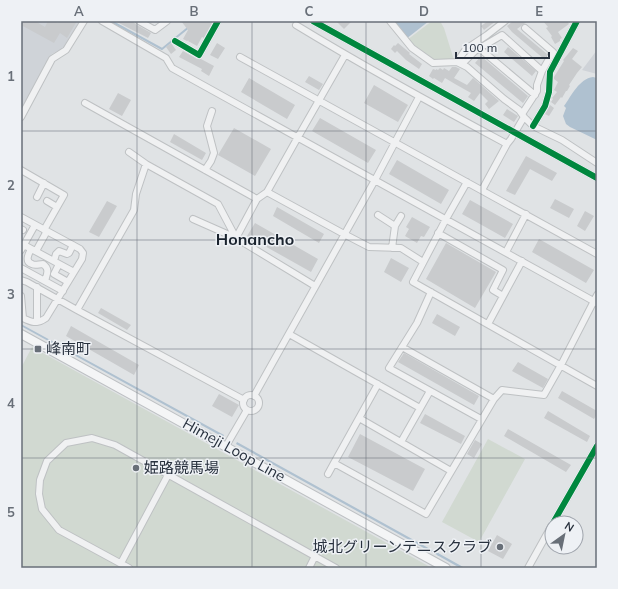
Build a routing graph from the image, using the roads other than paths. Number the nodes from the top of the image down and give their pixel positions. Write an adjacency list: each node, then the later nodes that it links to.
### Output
1 (84, 21): 26 (street)
2 (102, 21): 29 (street)
3 (139, 21): 4 (street)
4 (167, 21)
5 (218, 21): 13 (street)
6 (313, 21): 28 (street)
7 (390, 21): 18 (street)
8 (505, 21): 18 (street)
9 (577, 21): 27 (street)
10 (296, 25): 16 (street)
11 (525, 28): 19 (street)
12 (175, 41): 13 (street)
13 (182, 45): 15 (street)
14 (479, 48): 18 (street); 19 (street); 20 (street)
15 (179, 51)
16 (345, 55): 21 (street); 22 (street)
17 (240, 56): 22 (street)
18 (460, 63): 25 (street)
19 (542, 71): 20 (street)
20 (535, 94): 25 (street)
21 (420, 97): 30 (street); 31 (street)
22 (319, 100): 29 (street); 30 (street)
23 (85, 103): 35 (street)
24 (212, 111): 35 (street)
25 (523, 116): 27 (street); 28 (street)
26 (21, 117)
27 (533, 126): 34 (street)
28 (515, 133): 31 (street); 37 (street)
29 (298, 137): 38 (street); 42 (street)
30 (395, 142): 38 (street); 39 (street)
31 (507, 144): 41 (street)
32 (129, 152): 33 (street)
33 (146, 164): 58 (street); 81 (street)
34 (597, 164)
35 (205, 170): 44 (street)
36 (22, 173): 40 (street)
37 (597, 178)
38 (375, 180): 51 (street); 57 (street)
39 (467, 182): 41 (street); 51 (street)
40 (44, 184): 43 (street); 46 (street)
41 (482, 190): 47 (street)
42 (267, 192): 44 (street); 57 (street)
43 (37, 197)
44 (257, 199): 58 (street)
45 (47, 201): 46 (street)
46 (57, 207): 55 (street)
47 (526, 214): 63 (street); 64 (street)
48 (378, 215): 54 (street)
49 (401, 216): 54 (street)
50 (193, 219): 58 (street)
51 (446, 219): 56 (street); 63 (street)
52 (22, 220): 53 (street)
53 (35, 225): 55 (street); 59 (street)
54 (395, 226): 61 (street)
55 (45, 230): 60 (street); 62 (street)
56 (438, 233): 67 (street); 78 (street)
57 (344, 234): 61 (street); 73 (street)
58 (236, 238): 73 (street)
59 (23, 244): 62 (street)
60 (73, 245): 66 (street); 69 (street)
61 (392, 248): 67 (street)
62 (34, 250): 66 (street); 71 (street)
63 (506, 252): 65 (street)
64 (597, 253)
65 (522, 261): 78 (street); 79 (street)
66 (56, 262): 69 (street); 72 (street)
67 (424, 262): 76 (street)
68 (21, 268): 71 (street)
69 (74, 272): 72 (street)
70 (21, 280): 74 (street)
71 (45, 281): 75 (street)
72 (68, 282): 75 (street)
73 (316, 286): 86 (street)
74 (36, 287): 80 (street); 83 (street)
75 (63, 291): 80 (street)
76 (431, 292): 84 (street); 87 (street)
77 (21, 296): 82 (street)
78 (503, 296): 84 (street)
79 (596, 299): 88 (street)
80 (58, 300): 81 (street); 83 (street)
81 (77, 310): 94 (street)
82 (22, 317): 83 (street)
83 (37, 322)
84 (488, 324): 88 (street)
85 (21, 334): 100 (main road, Himeji Loop Line)
86 (289, 334): 89 (street); 92 (street)
87 (402, 347): 91 (street); 93 (street)
88 (561, 365): 90 (street); 93 (street)
89 (378, 384): 95 (street); 97 (street)
90 (597, 386)
91 (430, 391): 95 (street); 98 (street)
92 (254, 396): 94 (street); 96 (street)
93 (494, 399): 98 (street)
94 (244, 400): 96 (street)
95 (420, 408): 99 (street)
96 (247, 410): 100 (street)
97 (359, 418): 99 (street); 102 (street)
98 (481, 419): 103 (street)
99 (400, 442): 103 (street)
100 (226, 446): 113 (main road, Himeji Loop Line)
101 (597, 446): 106 (street)
102 (334, 463): 103 (street); 104 (street)
103 (451, 471)
104 (328, 474)
105 (168, 475): 108 (street); 109 (street); 109 (street)
106 (558, 515)
107 (544, 540): 114 (street)
108 (315, 556): 111 (street); 112 (street)
109 (121, 563): 110 (street)
110 (129, 568)
111 (309, 568)
112 (336, 568)
113 (446, 568)
114 (528, 568)

